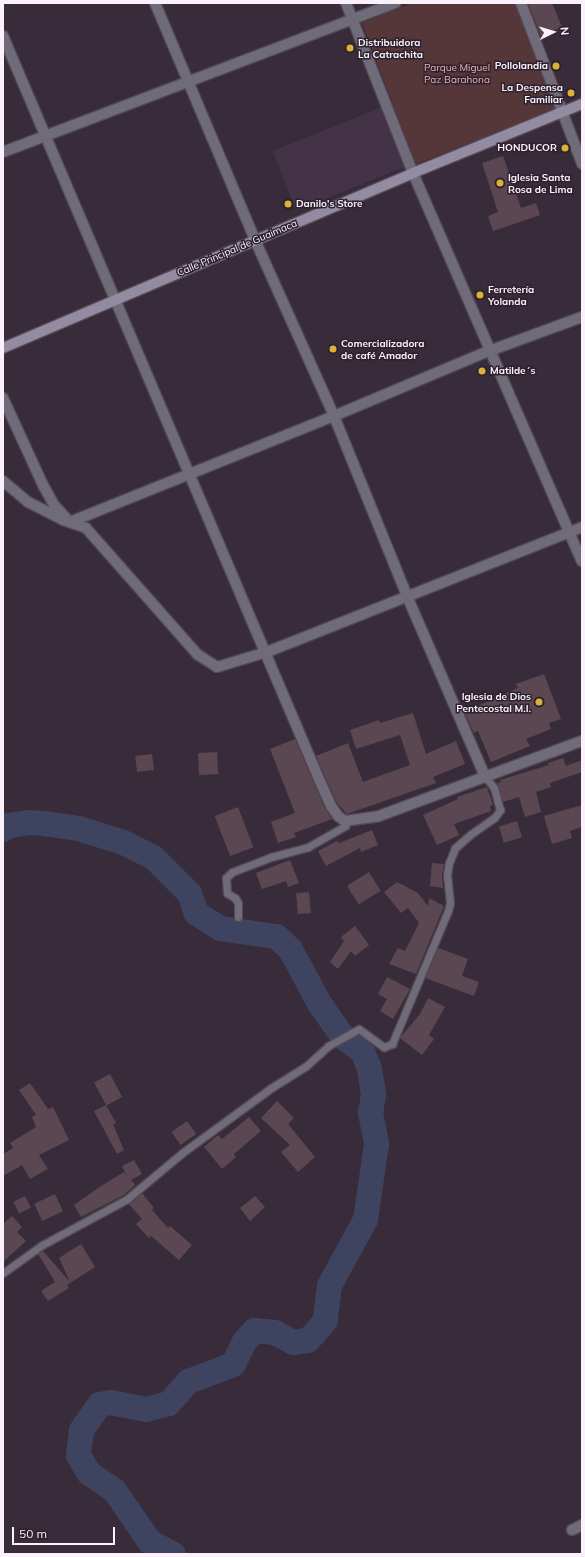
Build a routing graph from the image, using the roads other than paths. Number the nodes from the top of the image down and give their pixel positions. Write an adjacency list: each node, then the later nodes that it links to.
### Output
1 (156, 3): 7 (street)
2 (346, 3): 5 (street)
3 (396, 3): 5 (street)
4 (521, 3): 9 (street)
5 (353, 20): 7 (street); 13 (street)
6 (3, 36): 10 (street)
7 (189, 82): 10 (street); 14 (street)
8 (582, 104): 9 (main road, Calle Principal de Guaimaca)
9 (562, 112): 12 (street); 13 (main road, Calle Principal de Guaimaca)
10 (46, 136): 11 (street); 15 (street)
11 (3, 152)
12 (582, 164)
13 (413, 173): 14 (main road, Calle Principal de Guaimaca); 18 (street)
14 (255, 240): 15 (main road, Calle Principal de Guaimaca); 20 (street)
15 (116, 300): 17 (main road, Calle Principal de Guaimaca); 21 (street)
16 (582, 317): 18 (street)
17 (3, 348)
18 (489, 351): 20 (street); 25 (street)
19 (3, 398): 23 (street)
20 (334, 416): 21 (street); 27 (street)
21 (190, 474): 23 (street); 28 (street)
22 (3, 481): 23 (street)
23 (70, 522): 28 (street)
24 (582, 527): 25 (street)
25 (569, 532): 26 (street); 27 (street)
26 (582, 561)
27 (407, 596): 28 (street); 30 (street)
28 (266, 652): 31 (street)
29 (582, 741): 30 (street)
30 (485, 776): 31 (street); 33 (lane)
31 (345, 821): 32 (lane)
32 (238, 917)
33 (3, 1273)
34 (582, 1525): 35 (street)
35 (572, 1530)

